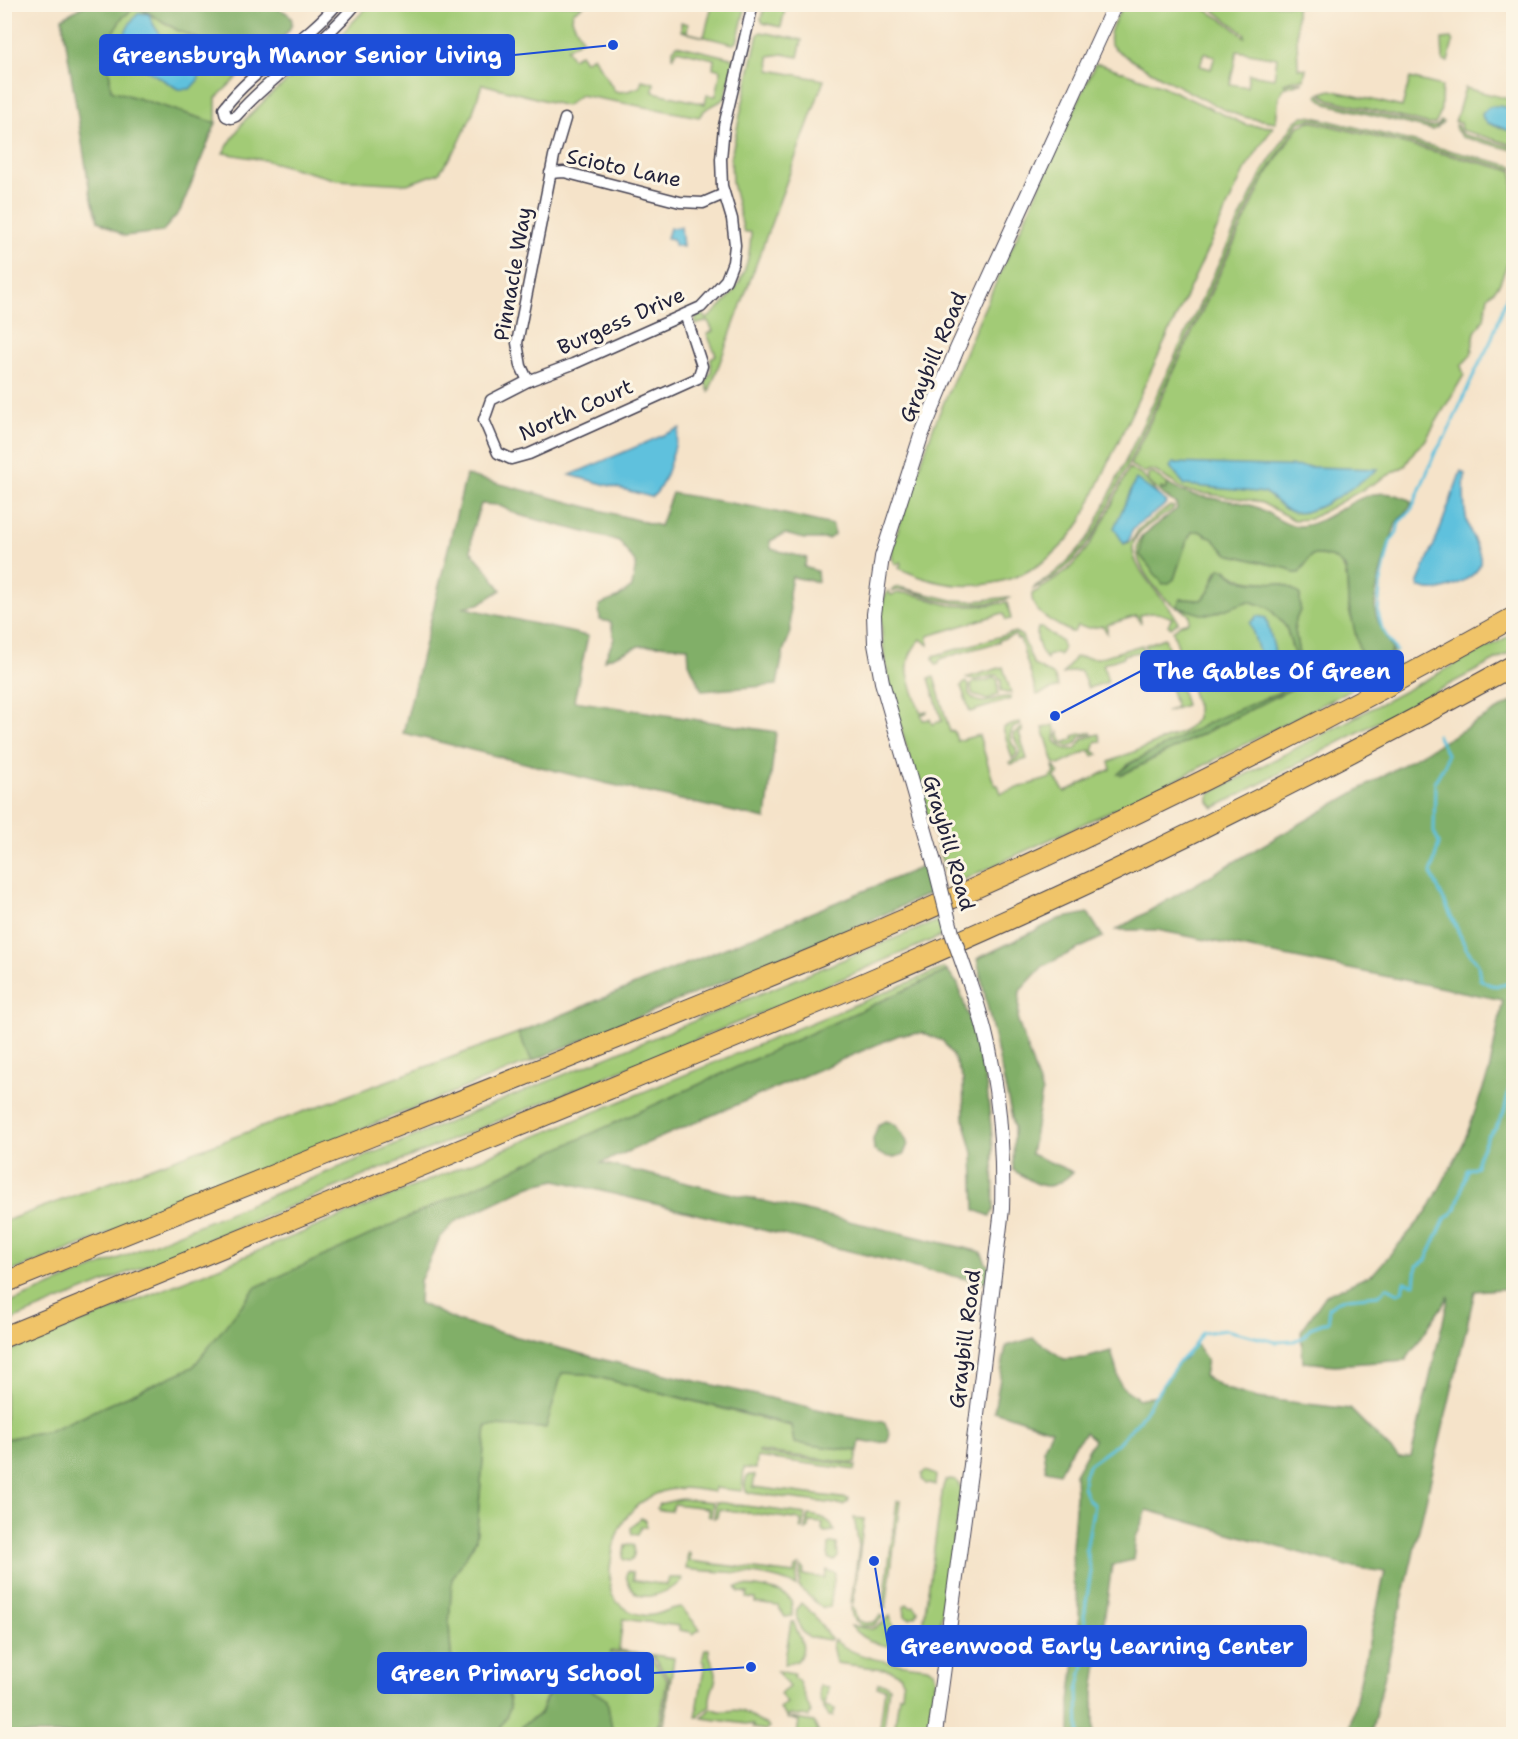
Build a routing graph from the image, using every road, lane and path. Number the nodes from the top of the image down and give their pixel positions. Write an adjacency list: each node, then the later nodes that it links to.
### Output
1 (338, 4): 2 (street)
2 (356, 4)
3 (753, 4): 7 (street, Burgess Drive)
4 (1115, 4): 14 (street, Graybill Road, bridge)
5 (565, 119): 6 (street, Pinnacle Way)
6 (550, 173): 7 (street, Scioto Lane); 9 (street, Pinnacle Way)
7 (724, 194): 8 (street, Burgess Drive)
8 (685, 314): 9 (street, Burgess Drive); 9 (street, North Court)
9 (528, 381)
10 (1514, 617): 12 (highway)
11 (1514, 665): 13 (highway)
12 (4, 1283)
13 (4, 1337)
14 (935, 1734)

